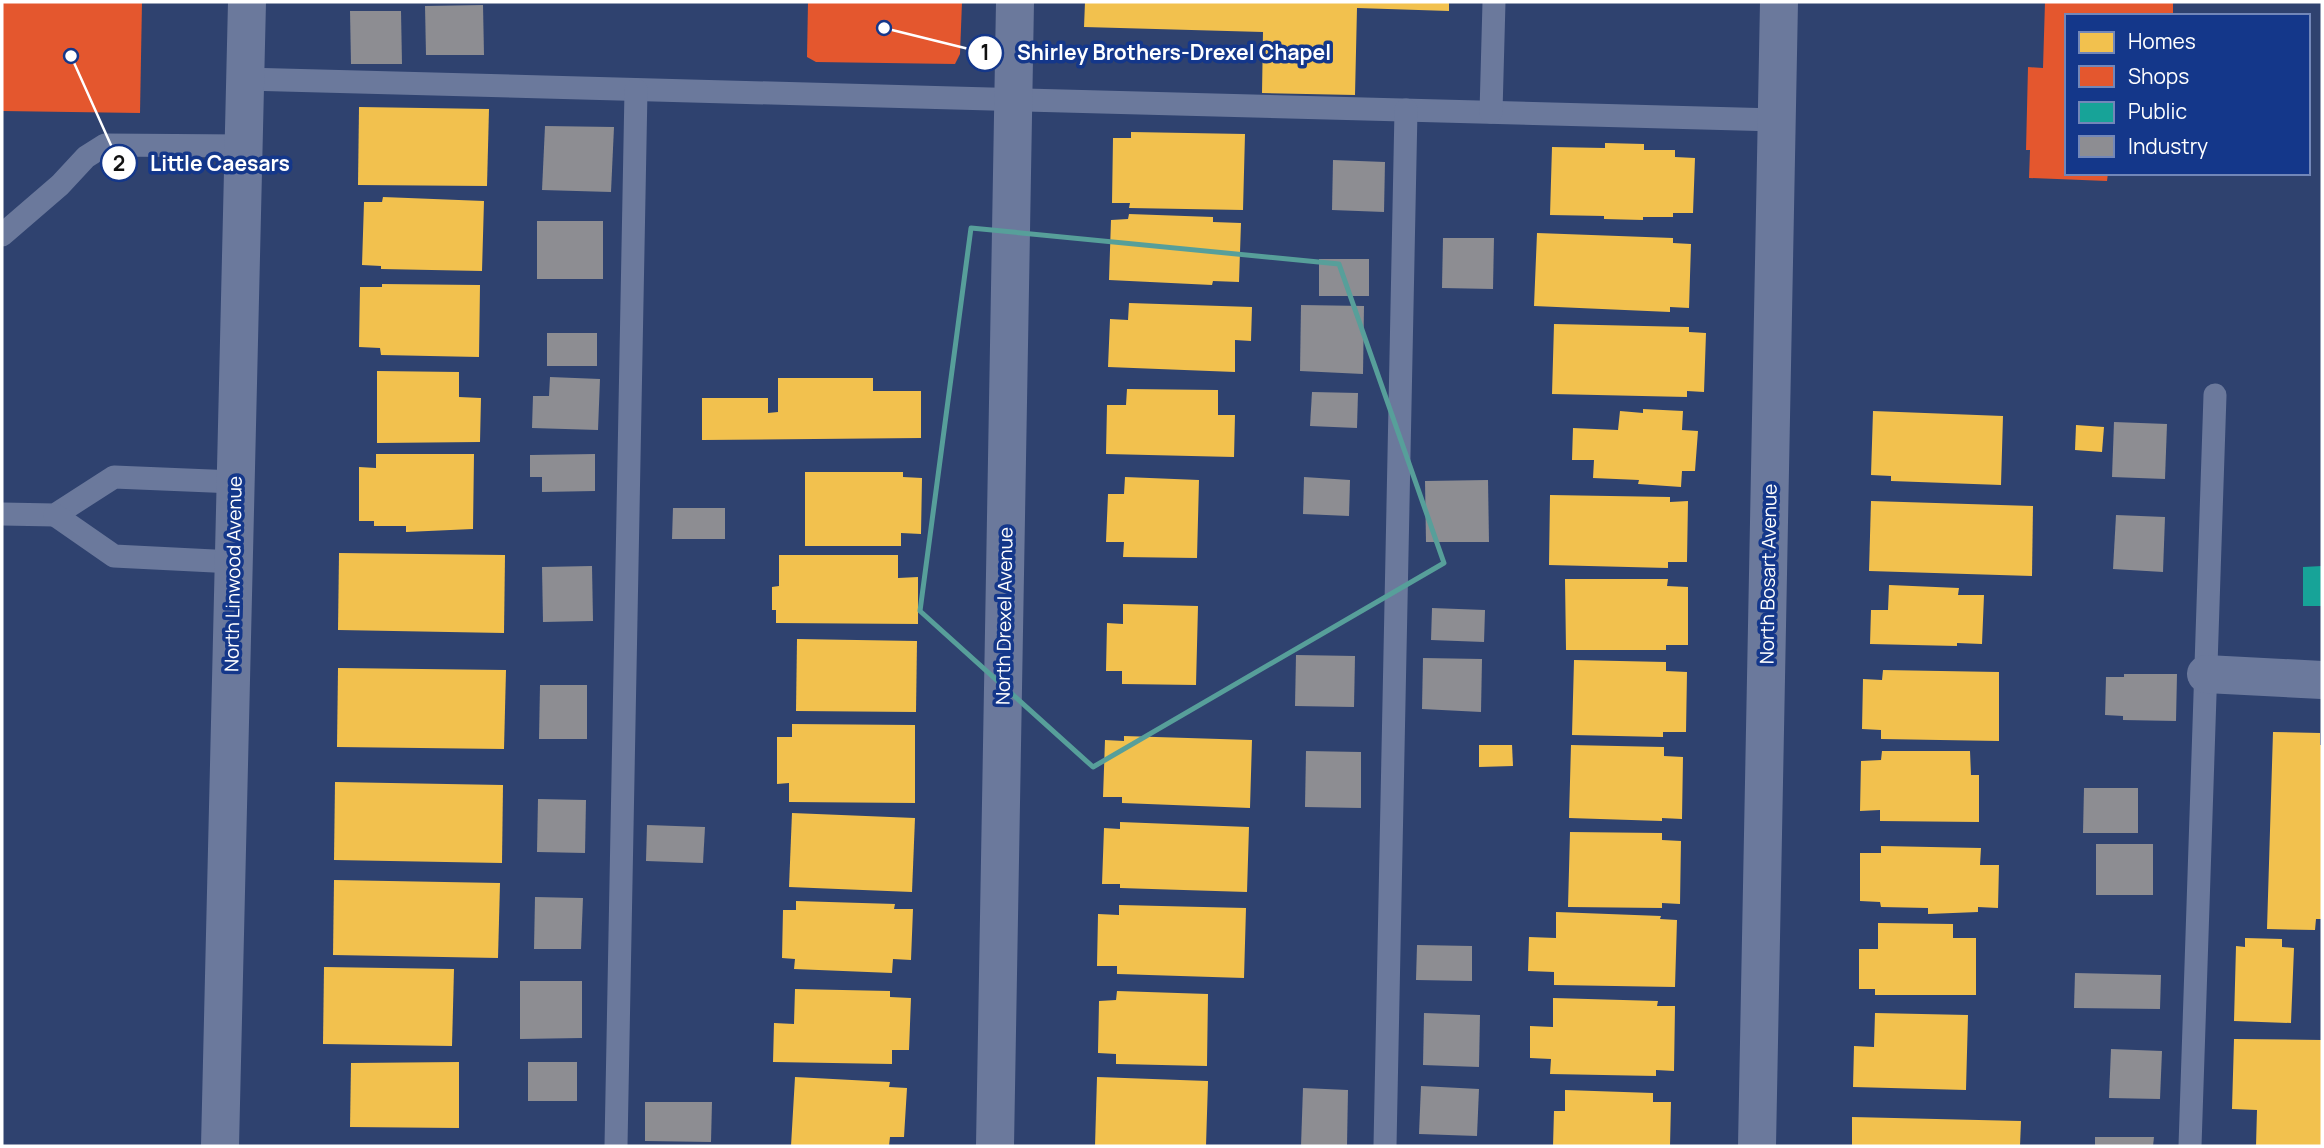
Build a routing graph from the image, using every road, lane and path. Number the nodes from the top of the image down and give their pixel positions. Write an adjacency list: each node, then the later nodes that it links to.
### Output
1 (247, 2): 5 (street, North Linwood Avenue)
2 (1015, 2): 7 (street, North Drexel Avenue)
3 (1494, 2): 9 (lane)
4 (1779, 2): 10 (street, North Bosart Avenue)
5 (245, 79): 6 (lane); 11 (street, North Linwood Avenue)
6 (636, 90): 7 (lane); 21 (lane)
7 (1013, 100): 8 (lane); 22 (street, North Drexel Avenue)
8 (1406, 110): 9 (lane); 23 (lane)
9 (1491, 112): 10 (lane)
10 (1777, 120): 24 (street, North Bosart Avenue)
11 (244, 146): 12 (lane); 14 (street, North Linwood Avenue)
12 (2, 235)
13 (2215, 395): 18 (lane)
14 (235, 482): 16 (lane); 17 (street, North Linwood Avenue)
15 (2, 514): 16 (lane)
16 (55, 515): 17 (lane)
17 (234, 562): 20 (street, North Linwood Avenue)
18 (2206, 674): 19 (street); 25 (lane)
19 (2322, 680)
20 (220, 1146)
21 (616, 1146)
22 (995, 1146)
23 (1385, 1146)
24 (1757, 1146)
25 (2190, 1146)

